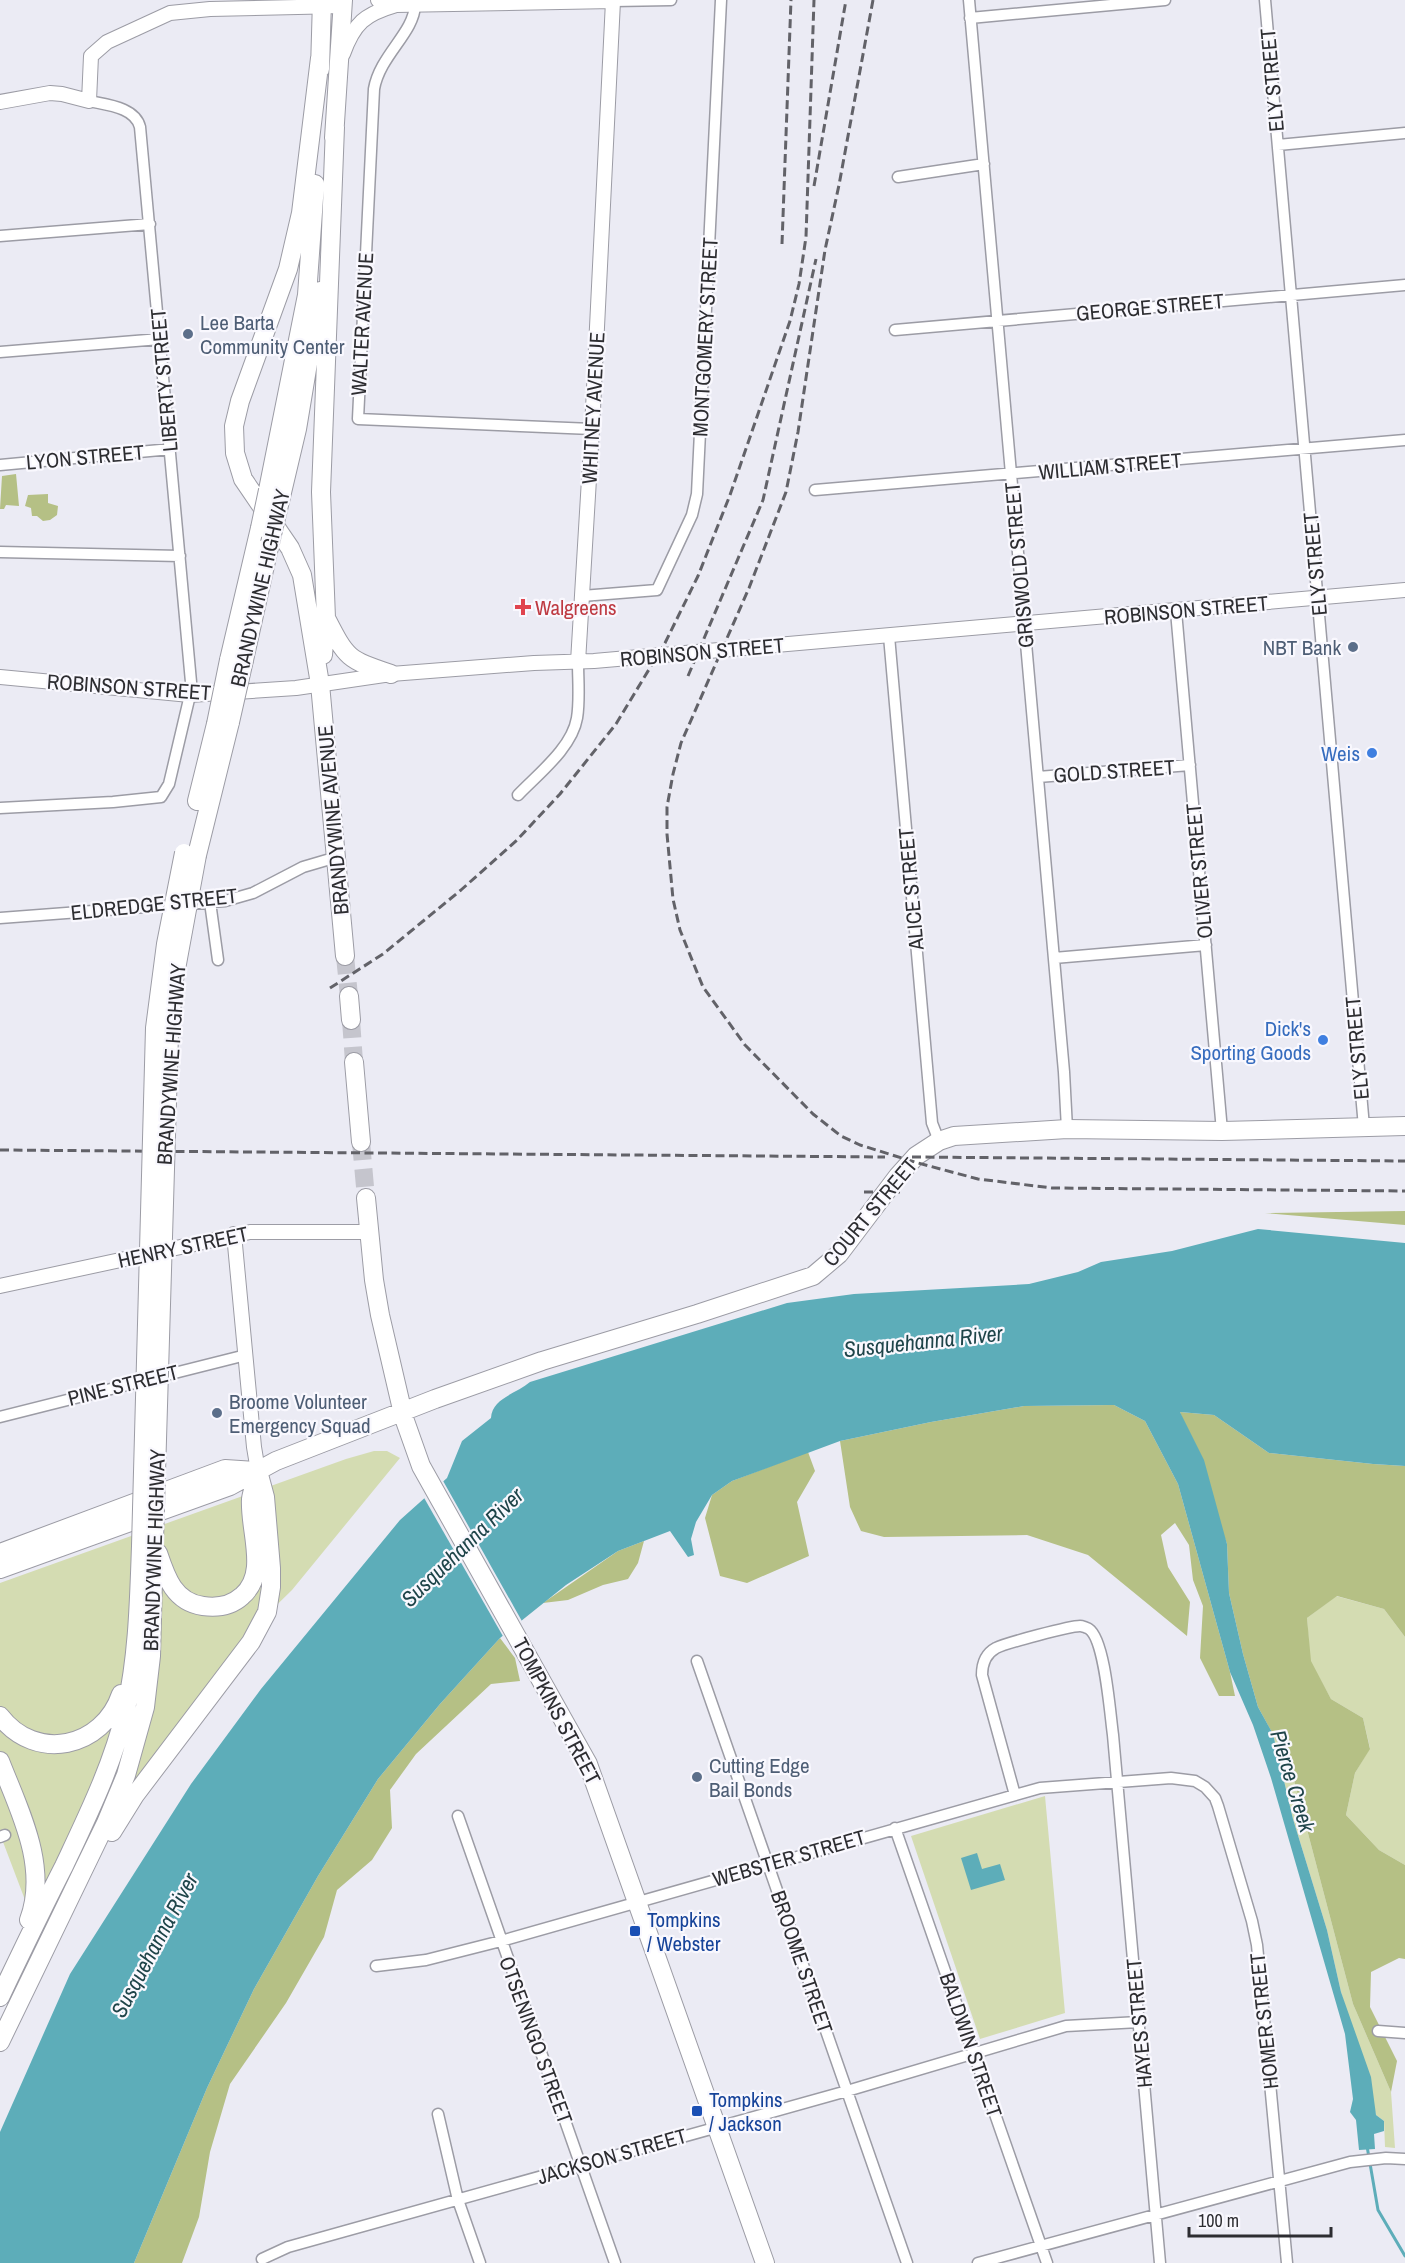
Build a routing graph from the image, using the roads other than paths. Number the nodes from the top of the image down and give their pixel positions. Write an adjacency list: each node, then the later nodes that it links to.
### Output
1 (378, 0): 11 (street)
2 (671, 0): 7 (street)
3 (721, 0): 42 (street, MONTGOMERY STREET)
4 (969, 0): 13 (street, GRISWOLD STREET)
5 (1165, 0): 13 (street)
6 (1265, 0): 20 (street, ELY STREET)
7 (613, 1): 12 (street); 31 (street, WHITNEY AVENUE)
8 (322, 3): 9 (street); 10 (street); 14 (main road, BRANDYWINE HIGHWAY)
9 (342, 3): 15 (main road, BRANDYWINE HIGHWAY)
10 (234, 4): 16 (street)
11 (396, 5): 12 (street); 15 (street)
12 (415, 5): 31 (street, WALTER AVENUE)
13 (970, 18): 21 (street, GRISWOLD STREET)
14 (320, 57): 38 (main road, BRANDYWINE HIGHWAY); 51 (main road)
15 (339, 68): 18 (main road, BRANDYWINE HIGHWAY)
16 (89, 101): 17 (street); 23 (street, LIBERTY STREET)
17 (0, 102)
18 (335, 127): 38 (main road, BRANDYWINE HIGHWAY); 45 (main road)
19 (1405, 133): 20 (street)
20 (1278, 144): 26 (street, ELY STREET)
21 (984, 164): 22 (street); 27 (street, GRISWOLD STREET)
22 (898, 177)
23 (150, 224): 24 (street); 29 (street, LIBERTY STREET)
24 (0, 236)
25 (1405, 285): 26 (street, GEORGE STREET)
26 (1291, 295): 27 (street, GEORGE STREET); 34 (street, ELY STREET)
27 (997, 321): 28 (street, GEORGE STREET); 36 (street, GRISWOLD STREET)
28 (895, 330)
29 (160, 339): 30 (street); 33 (street, LIBERTY STREET)
30 (0, 352)
31 (592, 429): 42 (street, WHITNEY AVENUE)
32 (1405, 440): 34 (street, WILLIAM STREET)
33 (171, 449): 35 (street, LYON STREET); 40 (street, LIBERTY STREET)
34 (1305, 449): 36 (street, WILLIAM STREET); 43 (street, ELY STREET)
35 (0, 465)
36 (1011, 475): 37 (street, WILLIAM STREET); 46 (street, GRISWOLD STREET)
37 (815, 490)
38 (274, 495): 81 (main road, BRANDYWINE HIGHWAY, bridge)
39 (0, 552): 40 (street)
40 (180, 556): 52 (street, LIBERTY STREET)
41 (1405, 591): 43 (street, ROBINSON STREET)
42 (582, 596): 48 (street, WHITNEY AVENUE)
43 (1318, 598): 44 (street, ROBINSON STREET); 68 (street, ELY STREET)
44 (1176, 611): 46 (street, ROBINSON STREET); 53 (street, OLIVER STREET)
45 (326, 618): 49 (main road); 51 (main road)
46 (1025, 624): 47 (street, ROBINSON STREET); 54 (street, GRISWOLD STREET)
47 (890, 636): 48 (street, ROBINSON STREET); 71 (street, ALICE STREET)
48 (578, 662): 49 (street, ROBINSON STREET); 55 (street, WHITNEY AVENUE)
49 (391, 674): 51 (street, ROBINSON STREET)
50 (0, 677): 52 (street, ROBINSON STREET)
51 (320, 684): 52 (street, ROBINSON STREET); 57 (main road, BRANDYWINE AVENUE)
52 (190, 695): 56 (street, LIBERTY STREET)
53 (1190, 765): 54 (street, GOLD STREET); 60 (street, OLIVER STREET)
54 (1038, 777): 62 (street, GRISWOLD STREET)
55 (518, 795)
56 (0, 808)
57 (337, 857): 58 (street, ELDREDGE STREET); 61 (main road, BRANDYWINE AVENUE)
58 (210, 902): 59 (street, ELDREDGE STREET); 63 (street)
59 (0, 918)
60 (1206, 945): 62 (street); 70 (street, OLIVER STREET)
61 (345, 956)
62 (1054, 958): 69 (street, GRISWOLD STREET)
63 (218, 960)
64 (349, 996): 65 (main road)
65 (351, 1020)
66 (354, 1062): 72 (main road)
67 (1405, 1126): 68 (main road, COURT STREET)
68 (1364, 1127): 70 (main road, COURT STREET)
69 (1067, 1130): 70 (main road, COURT STREET); 71 (main road, COURT STREET)
70 (1222, 1131)
71 (939, 1141): 78 (main road, COURT STREET)
72 (361, 1142)
73 (366, 1198): 74 (main road)
74 (369, 1232): 75 (street, HENRY STREET); 78 (main road)
75 (234, 1234): 76 (street, HENRY STREET); 77 (street)
76 (0, 1286)
77 (246, 1355): 79 (street, PINE STREET); 80 (street)
78 (402, 1412): 80 (main road, COURT STREET); 94 (main road, TOMPKINS STREET)
79 (0, 1417)
80 (258, 1471): 81 (main road); 82 (main road); 83 (main road, COURT STREET); 95 (main road)
81 (147, 1543): 84 (main road, BRANDYWINE HIGHWAY); 95 (main road, BRANDYWINE HIGHWAY)
82 (0, 1553)
83 (0, 1569)
84 (139, 1607): 86 (main road); 98 (main road, BRANDYWINE HIGHWAY)
85 (697, 1661): 93 (street, BROOME STREET)
86 (0, 1716)
87 (0, 1761): 98 (main road)
88 (1117, 1783): 89 (street, WEBSTER STREET); 90 (street, WEBSTER STREET); 90 (street, HAYES STREET); 99 (street, HAYES STREET)
89 (1205, 1787): 109 (street, HOMER STREET)
90 (1015, 1795): 92 (street, WEBSTER STREET)
91 (458, 1816): 96 (street, OTSENINGO STREET)
92 (895, 1828): 93 (street, WEBSTER STREET); 103 (street, BALDWIN STREET)
93 (768, 1864): 94 (street, WEBSTER STREET); 104 (street, BROOME STREET)
94 (637, 1901): 96 (street, WEBSTER STREET); 106 (main road, TOMPKINS STREET)
95 (59, 1920): 102 (main road, BRANDYWINE HIGHWAY)
96 (501, 1941): 97 (street, WEBSTER STREET); 108 (street, OTSENINGO STREET)
97 (376, 1966)
98 (2, 1994)
99 (1139, 2022): 103 (street, JACKSON STREET); 111 (street, HAYES STREET)
100 (1378, 2031): 101 (street)
101 (1405, 2032)
102 (0, 2042)
103 (975, 2054): 104 (street, JACKSON STREET); 112 (street, BALDWIN STREET)
104 (847, 2091): 106 (street, JACKSON STREET); 117 (street, BROOME STREET)
105 (438, 2114): 110 (street)
106 (717, 2127): 108 (street, JACKSON STREET); 116 (main road, TOMPKINS STREET)
107 (1405, 2159): 109 (street)
108 (580, 2165): 110 (street, JACKSON STREET); 115 (street, OTSENINGO STREET)
109 (1280, 2182): 111 (street); 121 (street, HOMER STREET)
110 (458, 2200): 113 (street, JACKSON STREET); 114 (street)
111 (1155, 2216): 112 (street); 120 (street, HAYES STREET)
112 (1041, 2246): 118 (street); 119 (street, BALDWIN STREET)
113 (262, 2259)
114 (480, 2263)
115 (615, 2263)
116 (765, 2263)
117 (908, 2263)
118 (978, 2263)
119 (1047, 2263)
120 (1160, 2263)
121 (1287, 2263)

